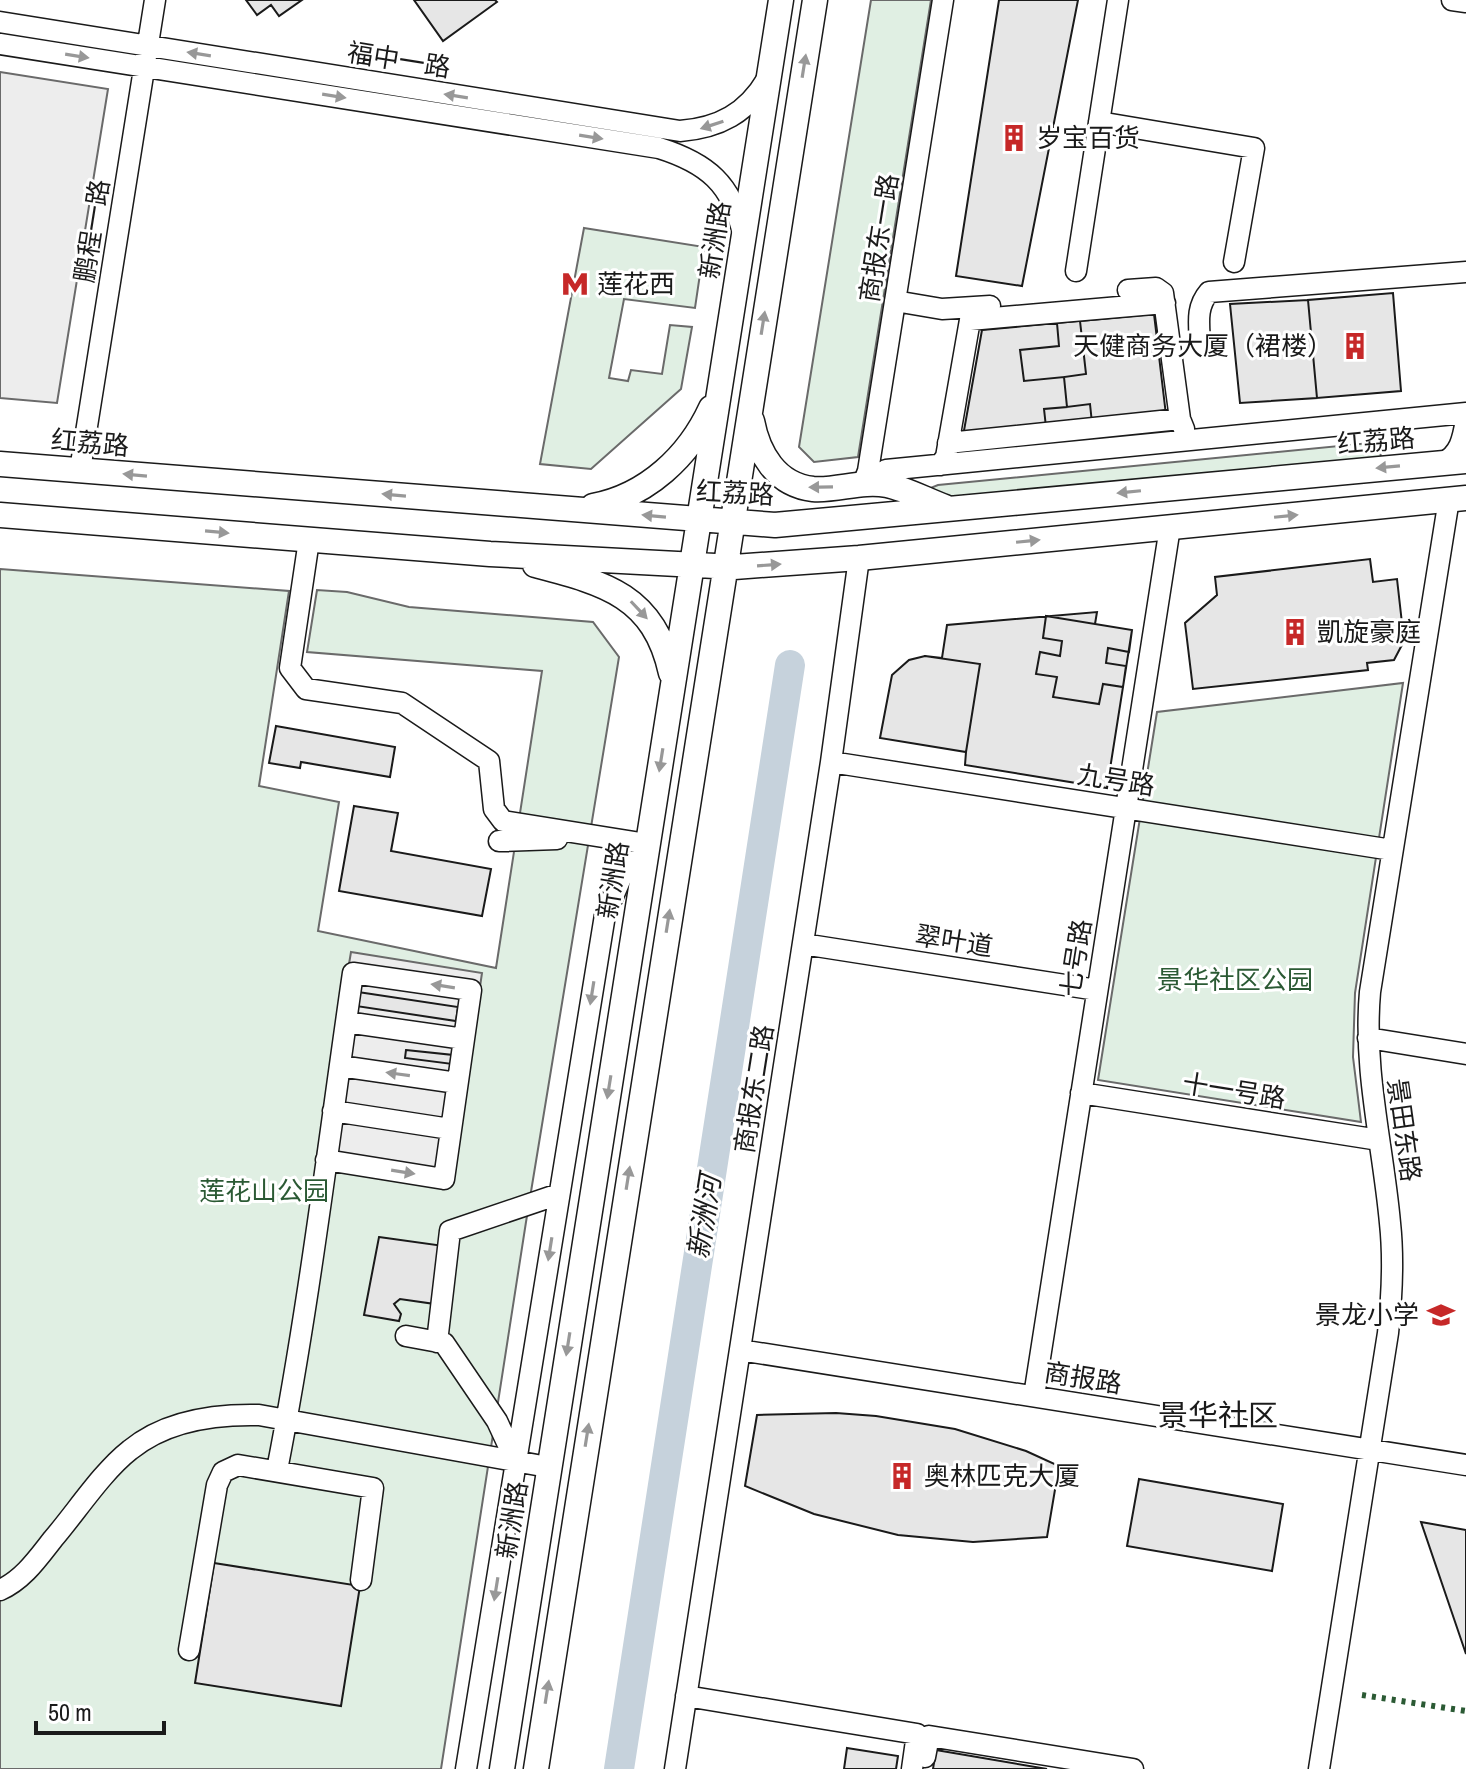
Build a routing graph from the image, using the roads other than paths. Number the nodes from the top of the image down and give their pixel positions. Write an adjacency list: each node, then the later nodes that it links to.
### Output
1 (155, 0): 10 (street, 鹏程一路)
2 (781, 0): 12 (main road, 新洲路)
3 (815, 0): 25 (main road, one-way to 3)
4 (943, 0): 20 (street, 商报东一路)
5 (1118, 0): 13 (street)
6 (1452, 0): 7 (street)
7 (1466, 2)
8 (0, 22): 10 (street, 福中一路)
9 (0, 44): 11 (street, 福中一路, one-way to 11)
10 (148, 46): 11 (street, 鹏程一路); 12 (street, 福中一路, one-way to 10)
11 (144, 67): 14 (street, 福中一路, one-way to 14); 34 (street, 鹏程一路)
12 (769, 76): 14 (main road, 新洲路)
13 (1099, 122): 15 (street); 16 (street)
14 (744, 237): 24 (main road, 新洲路)
15 (1234, 262)
16 (1076, 271)
17 (1465, 273): 23 (street)
18 (1128, 290): 19 (street)
19 (1165, 303): 22 (street); 27 (street)
20 (895, 304): 21 (street); 22 (street); 35 (street, 商报东一路)
21 (1002, 304)
22 (970, 320): 30 (street)
23 (1200, 343)
24 (720, 383): 37 (main road); 40 (main road, 新洲路)
25 (751, 400): 35 (main road, one-way to 25); 41 (main road)
26 (1466, 413): 29 (street)
27 (1180, 419): 29 (street); 30 (street)
28 (1466, 420): 31 (street)
29 (1195, 440): 33 (street)
30 (948, 443): 33 (street)
31 (1454, 462): 38 (main road, 红荔路, one-way to 38)
32 (0, 464): 34 (main road, 红荔路)
33 (940, 465): 35 (street)
34 (80, 470): 37 (main road, 红荔路, one-way to 34)
35 (879, 480): 38 (main road)
36 (1457, 498): 42 (main road, one-way to 36); 54 (street, 景田东路)
37 (572, 509): 40 (main road, 红荔路, one-way to 37)
38 (951, 510): 41 (main road, 红荔路)
39 (0, 515): 43 (main road, one-way to 43)
40 (699, 520): 41 (main road, 红荔路); 46 (main road, 新洲路)
41 (731, 523): 47 (main road)
42 (1170, 527): 45 (main road, one-way to 42); 50 (street, 七号路)
43 (309, 540): 44 (main road); 51 (street)
44 (490, 554): 46 (main road); 48 (main road, one-way to 48)
45 (859, 558): 47 (main road, one-way to 45); 49 (street, 商报东二路)
46 (691, 566): 47 (main road); 48 (main road, 新洲路)
47 (724, 567): 86 (main road, one-way to 47)
48 (673, 683): 53 (main road, 新洲路, one-way to 53)
49 (831, 762): 50 (street, 九号路); 55 (street, 商报东二路)
50 (1126, 808): 54 (street, 九号路); 56 (street, 七号路)
51 (605, 838): 52 (street); 53 (street)
52 (499, 841)
53 (647, 844): 68 (street, one-way to 68); 77 (main road, 新洲路, one-way to 77)
54 (1392, 850): 58 (street, 景田东路)
55 (803, 944): 56 (street, 翠叶道); 71 (street, 商报东二路)
56 (1097, 990): 63 (street, 七号路)
57 (346, 1022): 59 (street); 59 (street, one-way to 57); 61 (street)
58 (1368, 1038): 60 (street); 66 (street, 景田东路)
59 (464, 1039): 62 (street)
60 (1466, 1054)
61 (340, 1066): 62 (street, one-way to 61); 64 (street)
62 (457, 1083): 65 (street)
63 (1081, 1093): 66 (street, 十一号路); 72 (street, 七号路)
64 (333, 1111): 65 (street); 67 (street)
65 (450, 1129): 67 (street, one-way to 65)
66 (1379, 1140): 74 (street, 景田东路)
67 (326, 1160): 73 (street)
68 (559, 1194): 70 (street); 75 (street, one-way to 75)
69 (406, 1336): 70 (street)
70 (437, 1342): 75 (street)
71 (740, 1350): 72 (street, 商报路); 82 (street, 商报东二路)
72 (1034, 1396): 74 (street, 商报路)
73 (287, 1419): 75 (street); 78 (street); 80 (street)
74 (1370, 1449): 76 (street, 商报路); 91 (street, 景田东路)
75 (516, 1462): 77 (street); 84 (street, one-way to 84)
76 (1466, 1465)
77 (548, 1467): 85 (main road, 新洲路)
78 (277, 1470): 79 (street); 81 (street)
79 (361, 1580)
80 (0, 1590)
81 (189, 1650)
82 (686, 1696): 87 (street, 商报东二路); 88 (street)
83 (1085, 1765): 89 (street); 90 (street)
84 (466, 1769)
85 (502, 1769)
86 (536, 1769)
87 (675, 1769)
88 (912, 1769)
89 (923, 1769)
90 (1133, 1769)
91 (1319, 1769)

